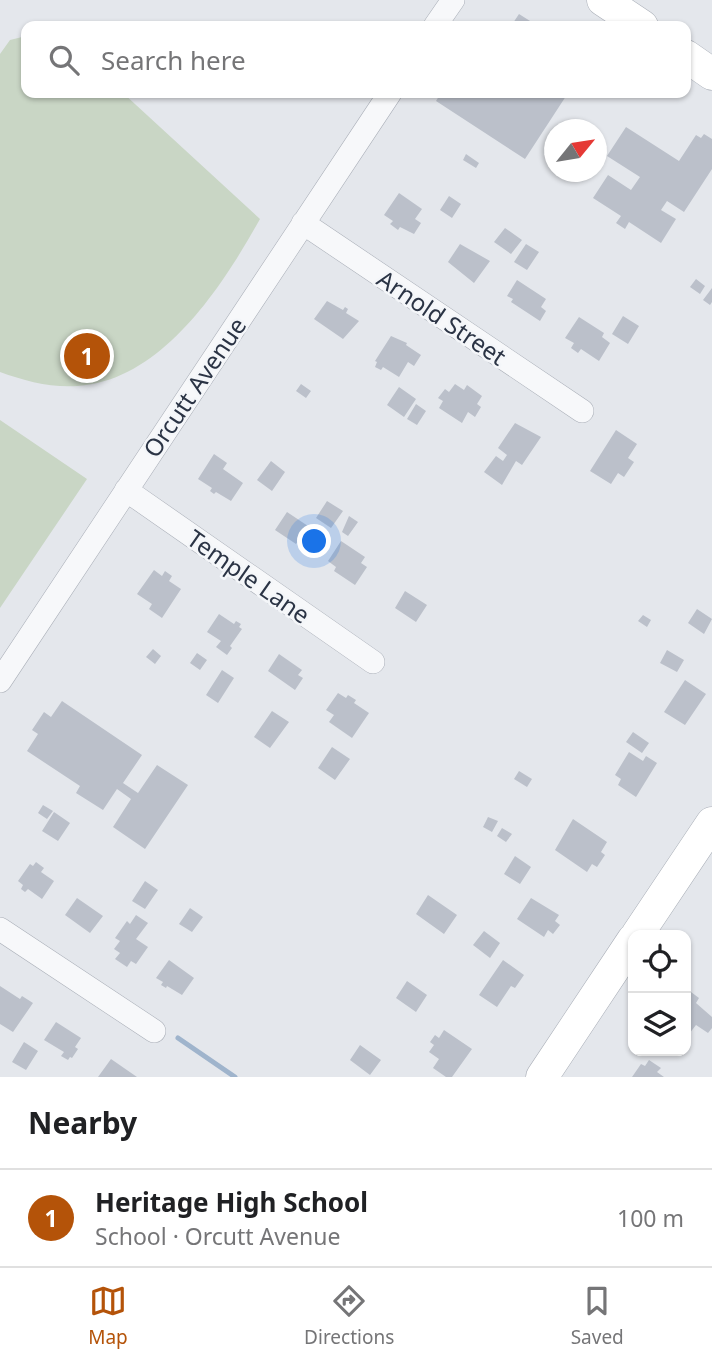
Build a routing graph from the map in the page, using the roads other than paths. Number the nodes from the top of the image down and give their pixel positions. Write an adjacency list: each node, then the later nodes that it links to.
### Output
1 (453, 0): 3 (street)
2 (603, 0): 4 (street)
3 (438, 21)
4 (634, 21)
5 (691, 59): 6 (street)
6 (712, 74)
7 (387, 98): 8 (street, Orcutt Avenue)
8 (303, 223): 9 (street, Arnold Street); 10 (street, Orcutt Avenue)
9 (582, 411)
10 (126, 490): 11 (street, Temple Lane); 12 (street, Orcutt Avenue)
11 (373, 662)
12 (0, 681)
13 (712, 823): 15 (street)
14 (0, 929): 17 (street)
15 (639, 930)
16 (628, 948): 18 (street)
17 (155, 1031)
18 (542, 1077)

